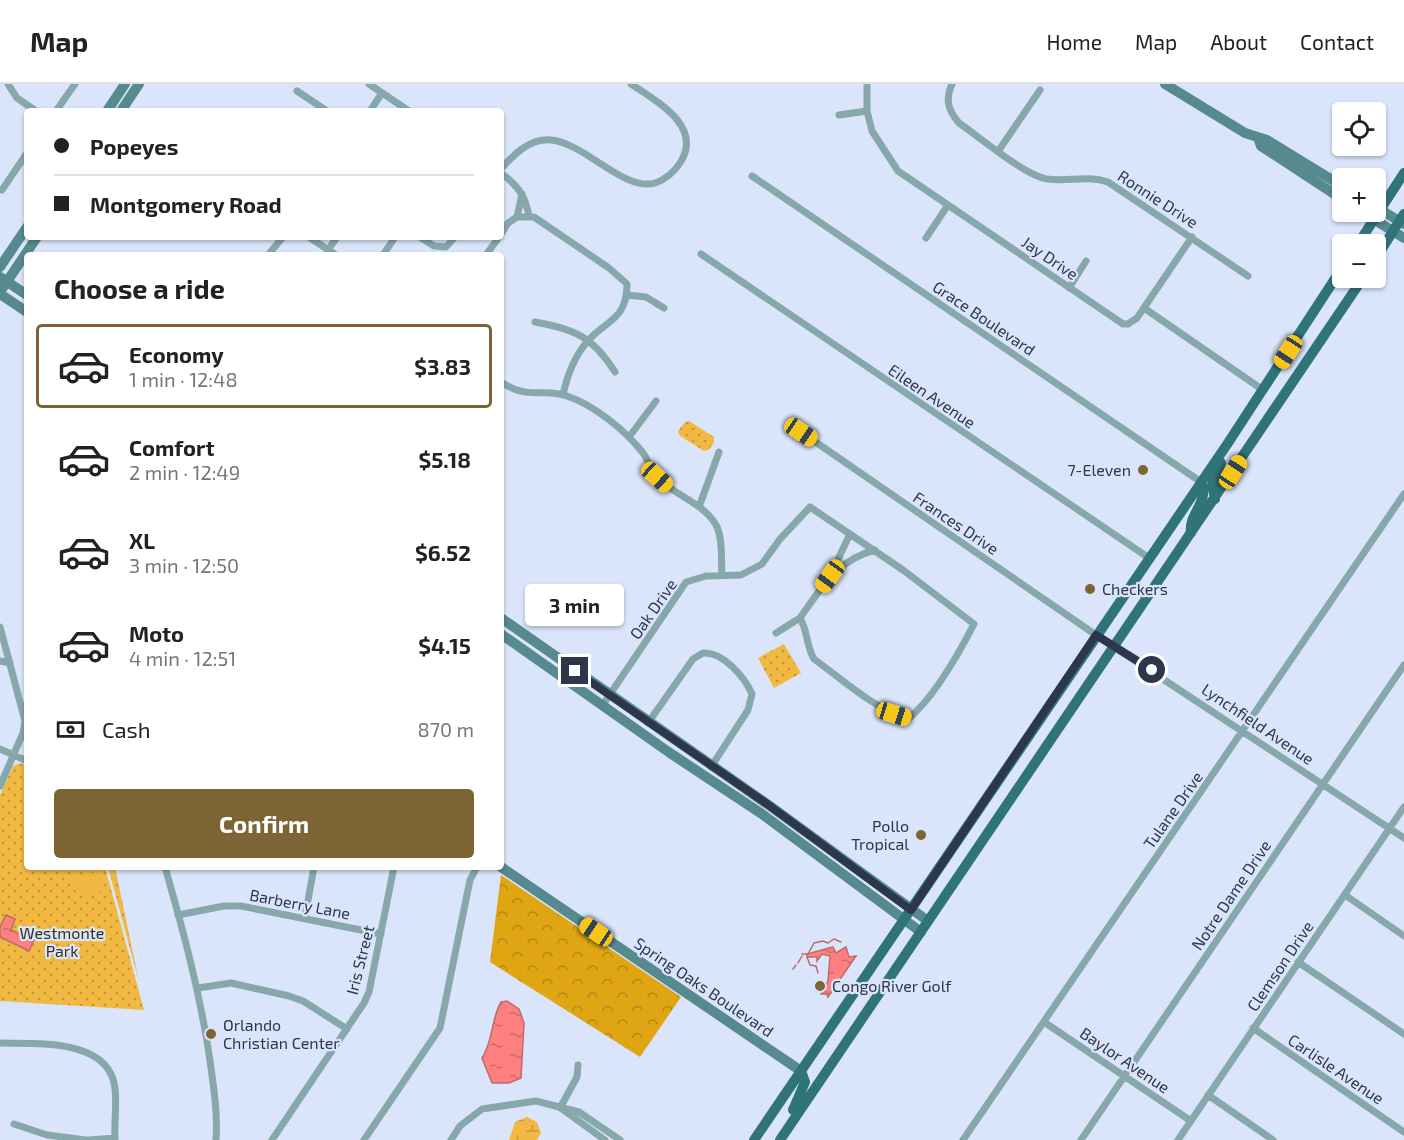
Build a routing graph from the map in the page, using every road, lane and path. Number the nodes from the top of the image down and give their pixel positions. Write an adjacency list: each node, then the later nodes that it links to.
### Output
1 (8, 84): 13 (street)
2 (75, 84): 14 (street)
3 (125, 84): 15 (main road)
4 (369, 84): 12 (street)
5 (631, 84): 25 (street)
6 (867, 84): 20 (street, Jay Drive)
7 (952, 84): 23 (street, Ronnie Drive)
8 (1165, 84): 22 (main road)
9 (138, 85): 16 (main road)
10 (1040, 90): 23 (street)
11 (297, 91): 17 (street)
12 (382, 93): 18 (street); 19 (street)
13 (32, 108)
14 (58, 108)
15 (108, 108)
16 (123, 108)
17 (316, 108)
18 (372, 108)
19 (404, 108)
20 (867, 111): 21 (street); 34 (street, Jay Drive)
21 (839, 115)
22 (1258, 138): 29 (main road); 31 (main road)
23 (999, 150): 43 (street, Ronnie Drive)
24 (24, 157): 30 (street)
25 (504, 167)
26 (1404, 173): 33 (main road)
27 (504, 174): 32 (street)
28 (752, 176): 83 (street, Grace Boulevard)
29 (1332, 180)
30 (2, 190)
31 (1332, 192)
32 (522, 194): 36 (street); 37 (street)
33 (1386, 199)
34 (948, 205): 44 (street); 64 (street, Jay Drive)
35 (1386, 215): 38 (main road)
36 (529, 216): 37 (street); 68 (street)
37 (517, 217): 40 (street)
38 (1402, 220): 42 (main road)
39 (1385, 222): 42 (main road)
40 (504, 229)
41 (24, 231): 60 (main road)
42 (1393, 231): 45 (main road); 52 (main road)
43 (1192, 237): 61 (street, Ronnie Drive); 70 (street)
44 (926, 238)
45 (1404, 238)
46 (35, 240): 54 (main road)
47 (281, 240): 55 (street)
48 (313, 240): 53 (street)
49 (335, 240): 53 (street)
50 (425, 240): 51 (street)
51 (452, 240)
52 (1386, 242)
53 (328, 250): 56 (street)
54 (25, 252)
55 (271, 252)
56 (331, 252)
57 (24, 254): 62 (main road)
58 (701, 254): 90 (street, Eileen Avenue)
59 (1086, 261): 64 (street)
60 (0, 267)
61 (1248, 276)
62 (4, 279): 66 (main road); 67 (main road)
63 (1332, 283): 76 (main road)
64 (1069, 288): 70 (street, Jay Drive)
65 (1356, 288): 85 (main road)
66 (0, 293): 71 (main road)
67 (24, 293)
68 (627, 295): 69 (street); 73 (street)
69 (664, 308)
70 (1144, 308): 76 (street)
71 (24, 310)
72 (535, 322): 73 (street)
73 (590, 340): 74 (street); 77 (street)
74 (615, 372)
75 (504, 384): 77 (street)
76 (1263, 390): 79 (main road)
77 (563, 395): 81 (street)
78 (656, 401): 81 (street)
79 (1241, 423): 83 (main road); 85 (main road)
80 (801, 432): 100 (street, Frances Drive)
81 (629, 437): 86 (street)
82 (719, 452): 86 (street)
83 (1201, 482): 87 (main road); 90 (main road)
84 (1404, 494): 110 (street, Tulane Drive)
85 (1215, 499): 87 (main road)
86 (699, 507): 91 (street)
87 (1192, 533): 101 (main road)
88 (850, 534): 89 (street); 91 (street, Oak Drive); 92 (street)
89 (875, 550): 92 (street); 93 (street)
90 (1149, 558): 100 (main road)
91 (722, 575): 105 (street, Oak Drive)
92 (830, 576): 93 (street)
93 (800, 618): 98 (street)
94 (504, 620): 95 (main road)
95 (512, 626): 97 (main road); 105 (main road)
96 (0, 627): 103 (street)
97 (504, 630)
98 (776, 633)
99 (504, 634): 106 (main road)
100 (1096, 635): 101 (street, Lynchfield Avenue); 127 (main road)
101 (1116, 646): 110 (street, Lynchfield Avenue); 131 (main road)
102 (0, 661): 103 (street)
103 (10, 663): 107 (street)
104 (1404, 665): 116 (street, Notre Dame Drive)
105 (610, 696): 106 (street, Oak Drive); 108 (main road)
106 (602, 706): 112 (main road)
107 (24, 717)
108 (648, 723): 115 (main road); 115 (street)
109 (24, 724): 113 (street)
110 (1244, 730): 116 (street, Lynchfield Avenue); 137 (street, Tulane Drive)
111 (0, 749): 113 (street)
112 (670, 753): 115 (main road); 130 (main road)
113 (14, 754): 114 (street); 117 (street)
114 (24, 759)
115 (711, 767): 127 (main road)
116 (1324, 784): 119 (street, Lynchfield Avenue); 144 (street, Notre Dame Drive)
117 (0, 786)
118 (1404, 807): 119 (street, Clemson Drive)
119 (1390, 828): 120 (street, Lynchfield Avenue); 126 (street, Clemson Drive)
120 (1404, 838)
121 (504, 869): 143 (main road, Spring Oaks Boulevard)
122 (166, 870): 128 (street)
123 (313, 870): 129 (street)
124 (393, 870): 133 (street, Iris Street)
125 (475, 870): 155 (street)
126 (1345, 895): 134 (street); 135 (street, Clemson Drive)
127 (911, 910): 130 (main road); 131 (main road)
128 (178, 915): 129 (street, Barberry Lane); 136 (street)
129 (305, 917): 133 (street, Barberry Lane)
130 (904, 920): 132 (main road); 143 (main road)
131 (928, 921): 132 (main road)
132 (921, 932): 149 (main road)
133 (381, 934): 139 (street, Iris Street)
134 (1404, 936)
135 (1298, 962): 138 (street, Clemson Drive); 140 (street)
136 (198, 988): 139 (street); 153 (street)
137 (1044, 1022): 144 (street, Baylor Avenue); 161 (street, Tulane Drive)
138 (1253, 1028): 145 (street, Clemson Drive); 150 (street, Carlisle Avenue)
139 (347, 1029): 154 (street, Iris Street)
140 (1404, 1034)
141 (0, 1043): 151 (street)
142 (578, 1065): 146 (street)
143 (801, 1071): 149 (main road); 159 (main road)
144 (1124, 1076): 147 (street, Baylor Avenue); 162 (street, Notre Dame Drive)
145 (1208, 1095): 147 (street, Clemson Drive); 164 (street)
146 (560, 1108): 156 (street); 157 (street); 158 (street)
147 (1191, 1121): 163 (street, Clemson Drive)
148 (14, 1124): 152 (street)
149 (791, 1124): 160 (main road)
150 (1404, 1131)
151 (115, 1139): 152 (street)
152 (88, 1140)
153 (216, 1140)
154 (272, 1140)
155 (364, 1140)
156 (451, 1140)
157 (605, 1140)
158 (620, 1140)
159 (754, 1140)
160 (780, 1140)
161 (963, 1140)
162 (1080, 1140)
163 (1178, 1140)
164 (1274, 1140)

